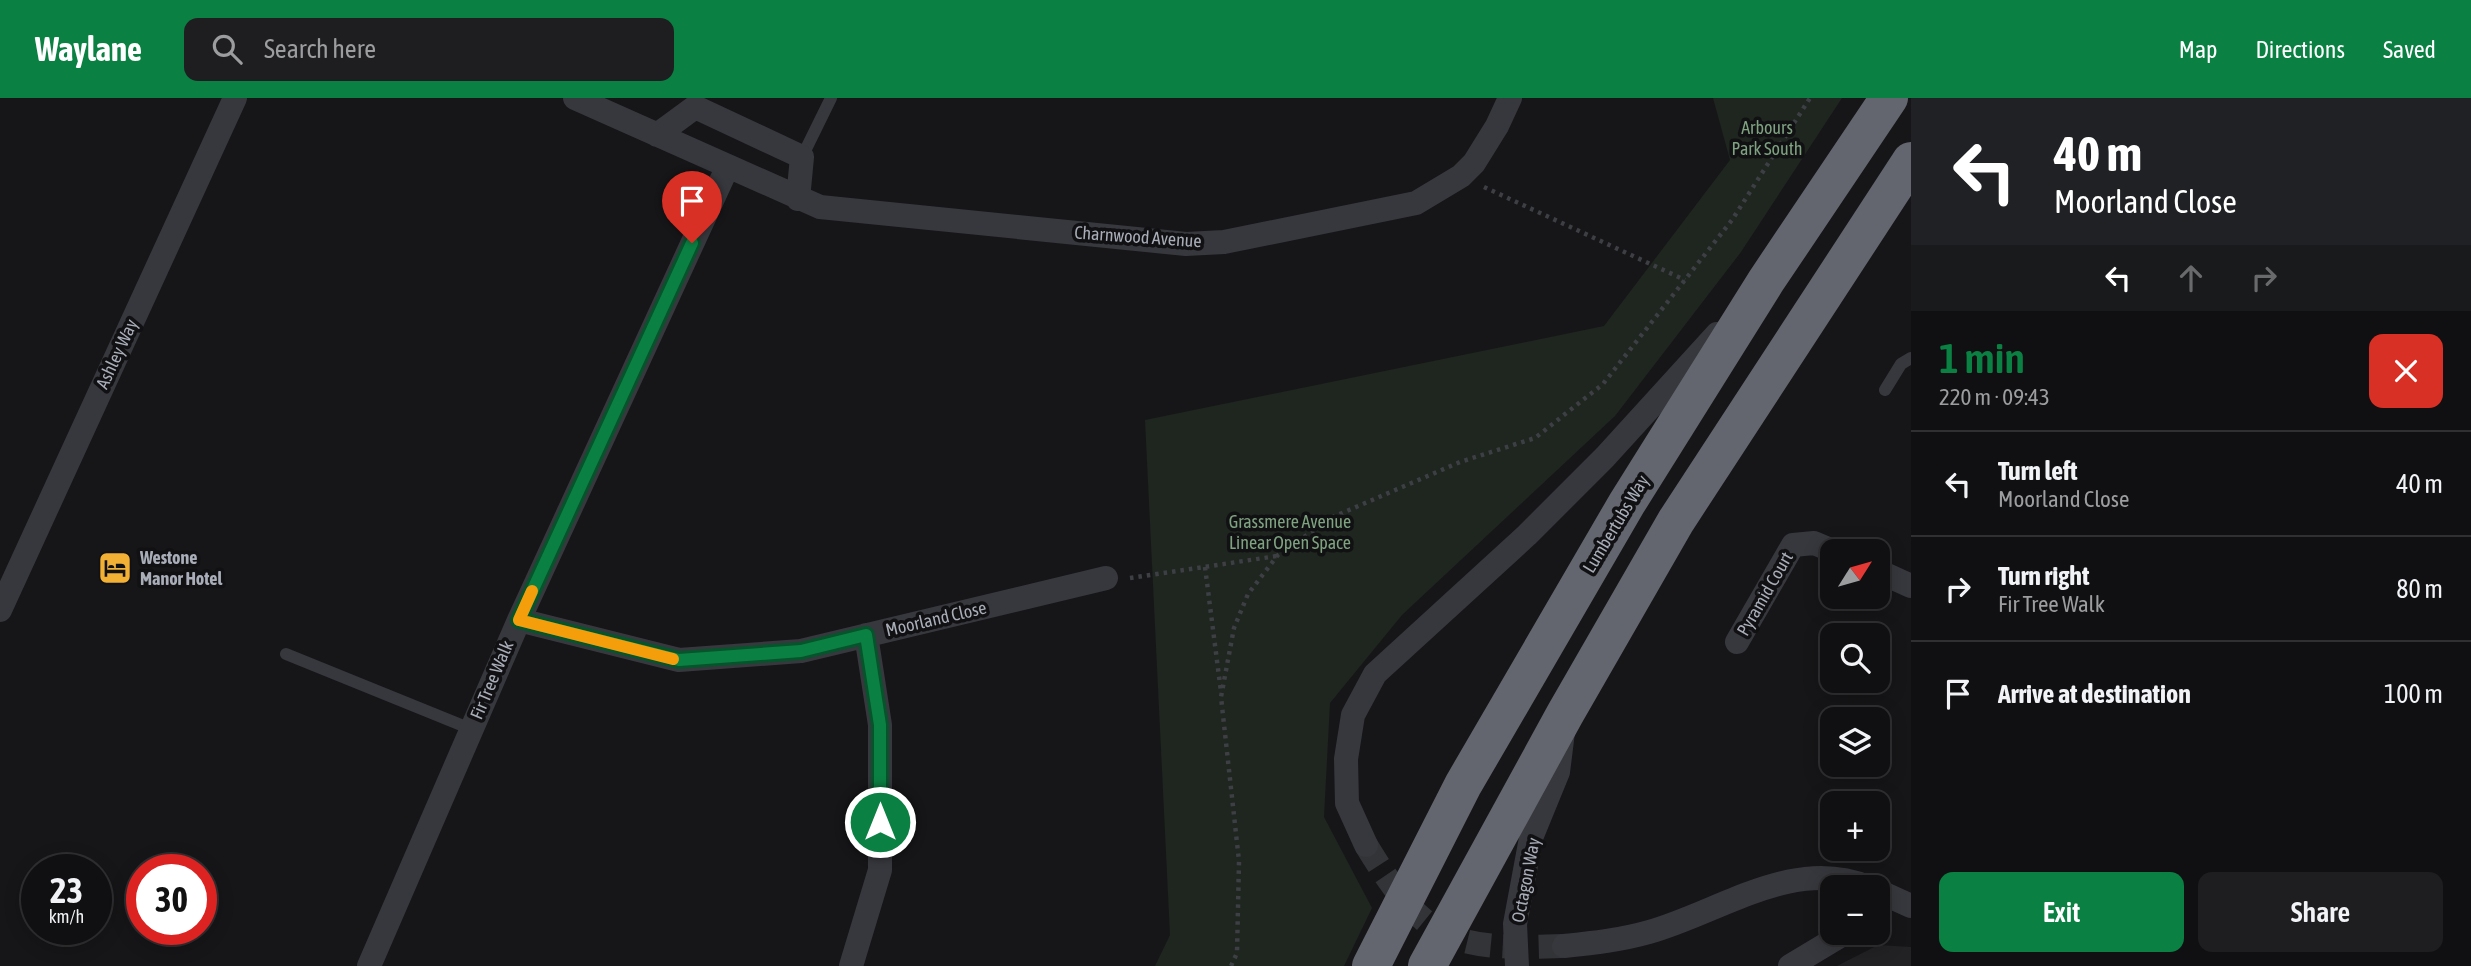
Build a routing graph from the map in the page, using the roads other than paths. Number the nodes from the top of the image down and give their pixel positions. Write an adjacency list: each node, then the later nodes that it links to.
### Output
1 (575, 98): 6 (street, Charnwood Avenue)
2 (831, 98): 7 (lane)
3 (1510, 98): 10 (street, Charnwood Avenue)
4 (1889, 98): 11 (highway, Lumbertubs Way)
5 (231, 99): 18 (street, Ashley Way)
6 (657, 135): 7 (street); 9 (street, Charnwood Avenue)
7 (802, 157): 10 (street)
8 (1911, 161): 23 (highway)
9 (727, 168): 10 (street, Charnwood Avenue); 19 (street, Fir Tree Walk)
10 (798, 199)
11 (1766, 281): 25 (street); 33 (highway, Lumbertubs Way)
12 (1911, 358): 13 (lane)
13 (1885, 390)
14 (1820, 546): 21 (street, Pyramid Court)
15 (1890, 576): 17 (street)
16 (1107, 578): 20 (street, Moorland Close)
17 (1911, 586)
18 (0, 610)
19 (519, 620): 20 (street, Moorland Close); 24 (street, Fir Tree Walk)
20 (866, 635): 32 (street)
21 (1737, 642)
22 (286, 653): 24 (lane)
23 (1565, 714): 34 (highway); 35 (street, Octagon Way)
24 (471, 729): 31 (street, Fir Tree Walk)
25 (1366, 845)
26 (1820, 876): 29 (street)
27 (1890, 898): 28 (street)
28 (1911, 906)
29 (1564, 946)
30 (1831, 948): 36 (street)
31 (369, 966)
32 (851, 966)
33 (1371, 966)
34 (1427, 966)
35 (1517, 966)
36 (1790, 966)

